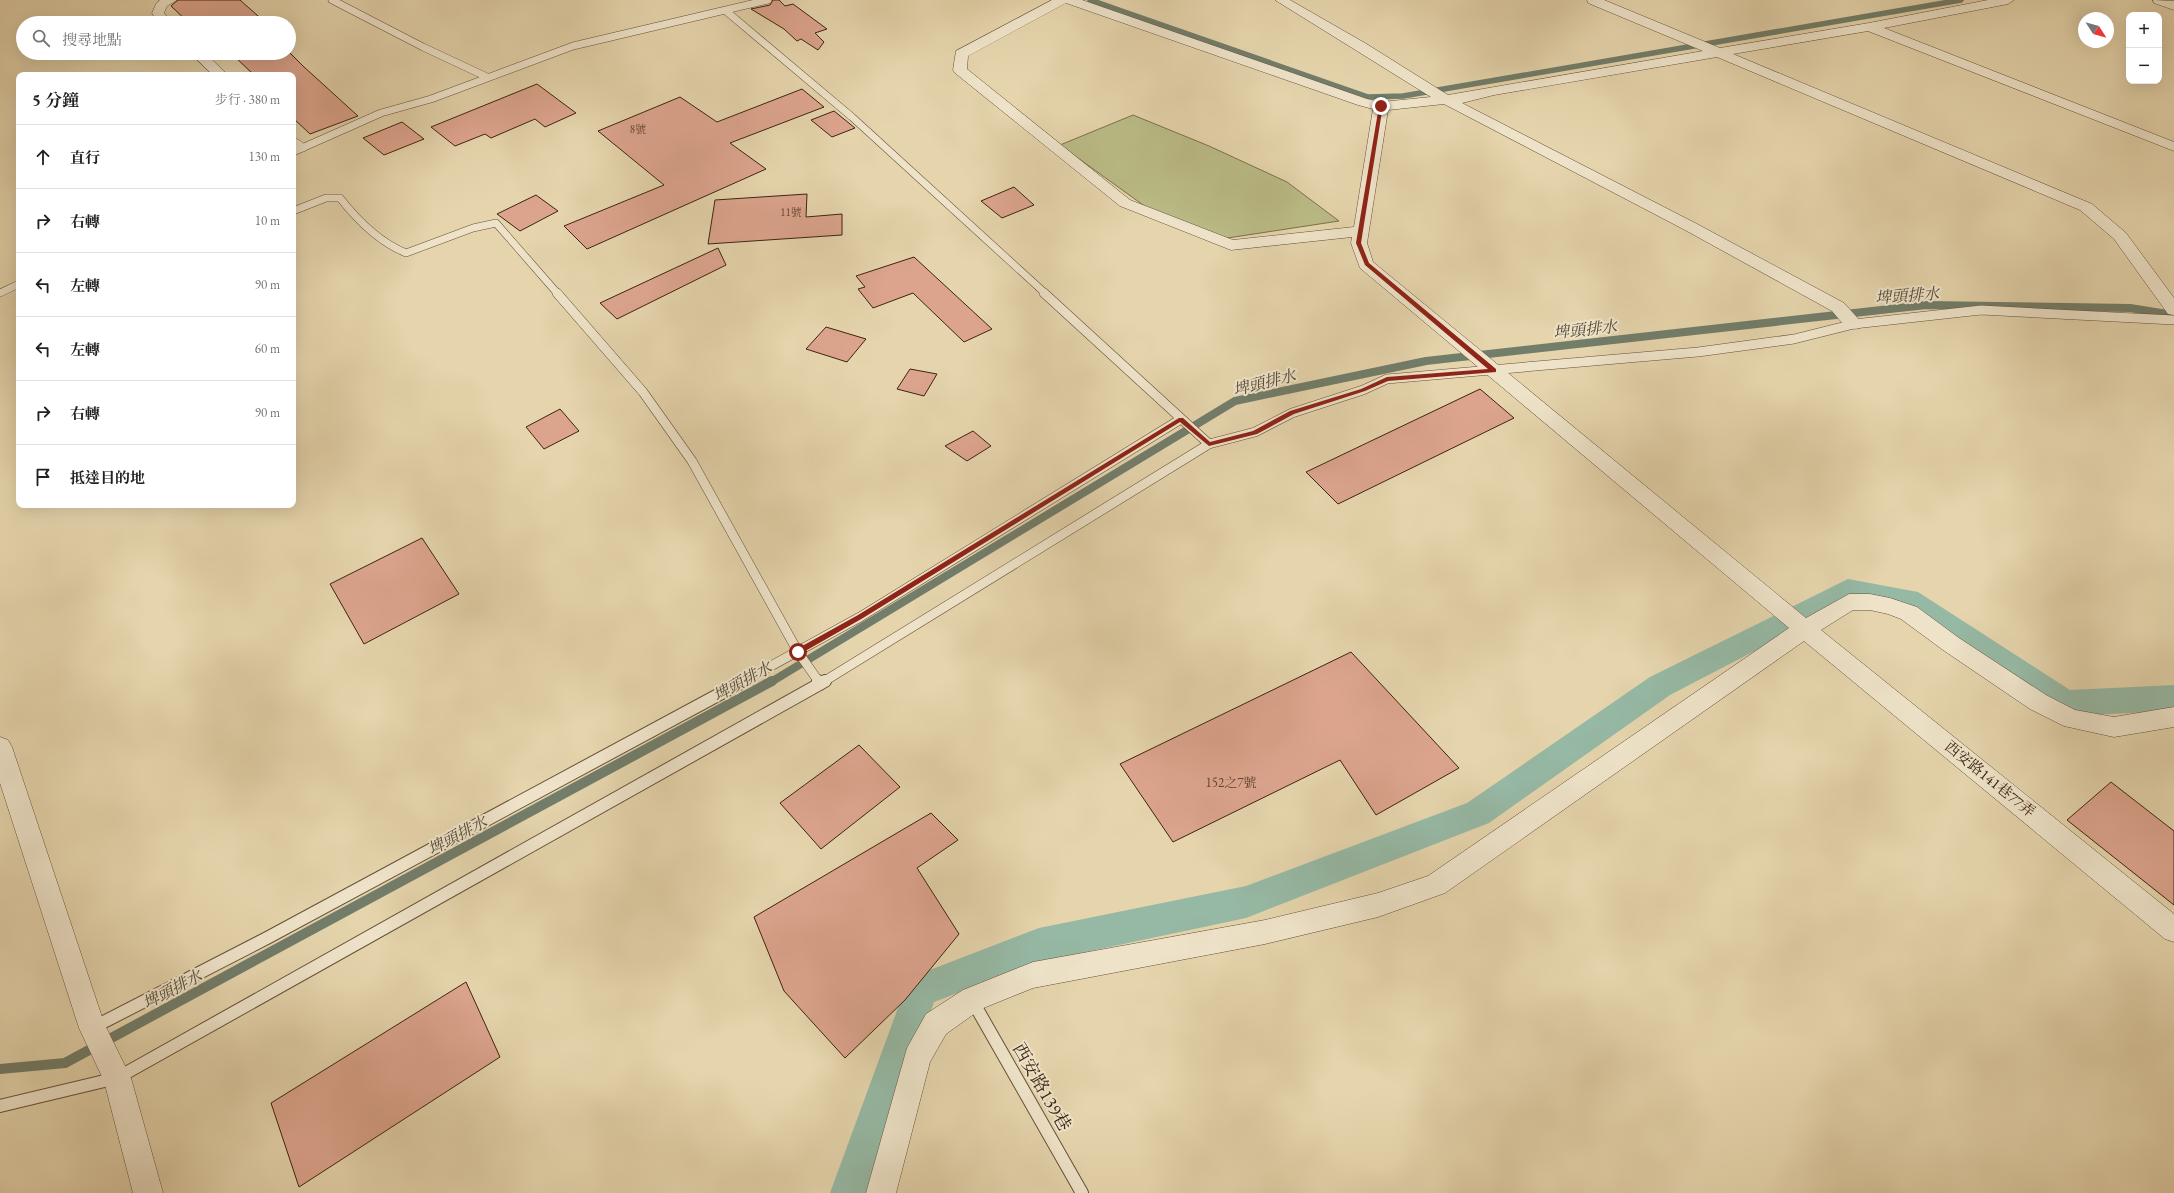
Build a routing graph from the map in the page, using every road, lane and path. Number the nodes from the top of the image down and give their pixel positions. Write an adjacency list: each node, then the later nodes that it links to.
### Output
1 (171, 0): 12 (street)
2 (332, 0): 17 (lane)
3 (768, 0): 11 (lane)
4 (1062, 0): 23 (street)
5 (1070, 0): 19 (street)
6 (1281, 0): 18 (street)
7 (1593, 0): 14 (street)
8 (2008, 0): 13 (street)
9 (2159, 0): 10 (street)
10 (2174, 6)
11 (726, 11): 17 (lane); 29 (lane)
12 (160, 16)
13 (1869, 27): 14 (street); 21 (street)
14 (1714, 52): 18 (street); 26 (street)
15 (205, 60): 16 (street)
16 (218, 72)
17 (487, 77): 20 (lane)
18 (1444, 99): 19 (street); 27 (street)
19 (1381, 106): 23 (street, 西安路141巷77弄)
20 (296, 147)
21 (2174, 147)
22 (296, 210): 32 (lane)
23 (1362, 231): 28 (street, 西安路141巷77弄)
24 (16, 285): 25 (lane)
25 (0, 293)
26 (2173, 312): 27 (lane)
27 (1854, 324): 28 (lane)
28 (1494, 370): 30 (lane); 31 (street, 西安路141巷77弄)
29 (1181, 420): 30 (lane); 32 (lane)
30 (1209, 444): 33 (lane)
31 (1805, 629): 34 (street); 36 (street, 西安路141巷77弄); 37 (street)
32 (798, 652): 33 (lane); 38 (lane)
33 (820, 684): 39 (lane)
34 (2174, 717)
35 (0, 747): 38 (street)
36 (2174, 930)
37 (972, 999): 42 (street); 43 (lane, 西安路139巷)
38 (92, 1028): 39 (street)
39 (117, 1078): 40 (lane); 41 (street)
40 (0, 1106)
41 (148, 1193)
42 (881, 1193)
43 (1082, 1193)

